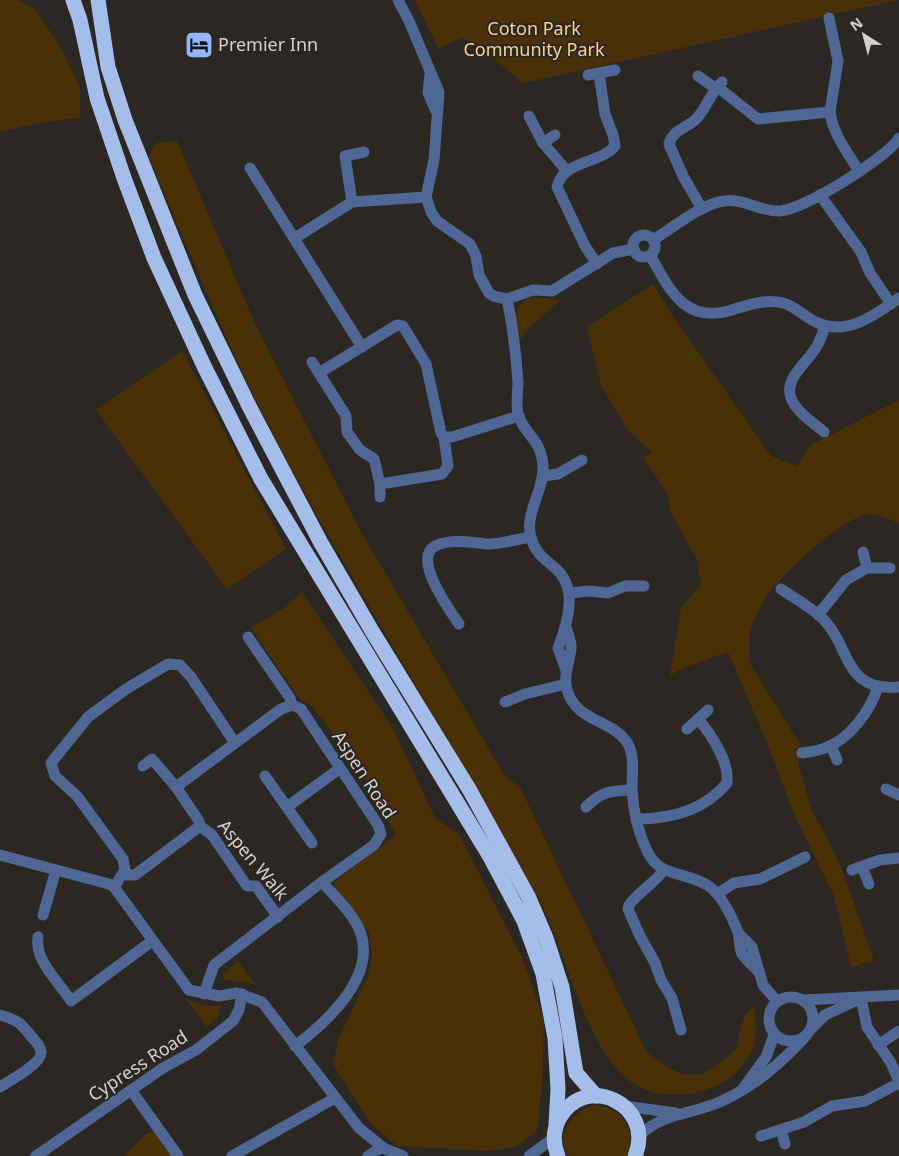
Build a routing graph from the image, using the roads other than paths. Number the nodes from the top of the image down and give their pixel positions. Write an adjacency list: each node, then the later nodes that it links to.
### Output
1 (73, 0): 109 (highway)
2 (98, 0): 104 (highway)
3 (398, 0): 18 (street)
4 (829, 18): 8 (street)
5 (615, 70): 15 (street)
6 (698, 76): 7 (street)
7 (720, 88): 8 (street); 20 (street)
8 (830, 112): 16 (street)
9 (529, 116): 11 (street)
10 (555, 135): 11 (street)
11 (542, 143): 15 (street)
12 (898, 143): 16 (street)
13 (364, 152): 19 (street)
14 (250, 168): 21 (street)
15 (568, 171): 25 (street)
16 (859, 171): 17 (street)
17 (820, 195): 20 (street); 27 (street)
18 (426, 197): 19 (street); 26 (street)
19 (352, 202): 21 (street)
20 (702, 209): 22 (street)
21 (295, 238): 29 (street)
22 (653, 240): 23 (street); 24 (street)
23 (634, 249): 24 (street); 25 (street)
24 (650, 255): 28 (street)
25 (597, 264): 26 (street)
26 (507, 300): 32 (street)
27 (895, 301): 28 (street)
28 (825, 326): 33 (street)
29 (362, 347): 31 (street); 34 (street)
30 (312, 362): 31 (street)
31 (319, 372): 37 (street)
32 (518, 416): 34 (street); 36 (street)
33 (824, 432)
34 (444, 437): 37 (street)
35 (582, 460): 36 (street)
36 (543, 476): 39 (street)
37 (380, 484): 38 (street)
38 (380, 497)
39 (530, 537): 45 (street); 47 (street)
40 (863, 552): 41 (street)
41 (867, 568): 42 (street); 46 (street)
42 (890, 568)
43 (644, 586): 45 (street)
44 (781, 589): 46 (street)
45 (570, 593): 49 (street)
46 (818, 615): 50 (street)
47 (459, 624)
48 (248, 637): 53 (street, Aspen Road)
49 (566, 684): 52 (street); 66 (street)
50 (878, 687): 51 (street); 58 (street)
51 (899, 687)
52 (505, 702)
53 (292, 705): 57 (street); 62 (street, Aspen Road)
54 (708, 710): 55 (street)
55 (698, 719): 56 (street); 70 (street)
56 (687, 729)
57 (235, 743): 64 (street); 78 (street)
58 (831, 746): 59 (street); 60 (street)
59 (802, 753)
60 (837, 760)
61 (143, 766): 64 (street)
62 (339, 769): 68 (street); 79 (street, Aspen Road)
63 (265, 776): 68 (street)
64 (176, 787): 71 (street)
65 (886, 789): 67 (street)
66 (632, 790): 69 (street); 70 (street)
67 (899, 795)
68 (287, 807): 72 (street)
69 (586, 808)
70 (636, 819): 77 (street)
71 (200, 826): 78 (street); 84 (street, Aspen Walk)
72 (312, 843)
73 (0, 856): 76 (street)
74 (805, 857): 82 (street)
75 (899, 858): 80 (street)
76 (56, 870): 81 (street); 83 (street)
77 (664, 870): 82 (street); 94 (street)
78 (122, 875): 81 (street)
79 (322, 882): 84 (street, Aspen Road); 99 (street)
80 (869, 884)
81 (114, 887): 86 (street)
82 (717, 894): 92 (street)
83 (43, 915)
84 (278, 917): 87 (street, Aspen Road)
85 (38, 937): 86 (street)
86 (152, 941): 87 (street)
87 (204, 994): 88 (street)
88 (242, 994): 99 (street); 103 (street, Cypress Road)
89 (899, 995): 90 (street)
90 (861, 998): 91 (street); 96 (street); 98 (street)
91 (804, 1000): 92 (street); 96 (street)
92 (777, 1001): 97 (street)
93 (0, 1015): 101 (street)
94 (681, 1030)
95 (899, 1031): 98 (street)
96 (809, 1032): 97 (street); 102 (street)
97 (774, 1035): 102 (street)
98 (878, 1045): 100 (street)
99 (295, 1046): 105 (street)
100 (899, 1082): 108 (street)
101 (0, 1087)
102 (743, 1089): 107 (street)
103 (131, 1090): 114 (street, Cypress Road); 115 (street)
104 (596, 1096): 106 (highway); 109 (highway)
105 (335, 1098): 113 (street); 116 (street)
106 (624, 1106): 107 (street); 110 (highway)
107 (676, 1113): 110 (street)
108 (781, 1130): 111 (street); 112 (street)
109 (555, 1131): 119 (street); 120 (highway)
110 (639, 1136): 121 (highway)
111 (760, 1136)
112 (785, 1144)
113 (382, 1147): 117 (street); 118 (street)
114 (36, 1156)
115 (178, 1156)
116 (232, 1156)
117 (368, 1156)
118 (403, 1156)
119 (529, 1156)
120 (558, 1156)
121 (635, 1156)

